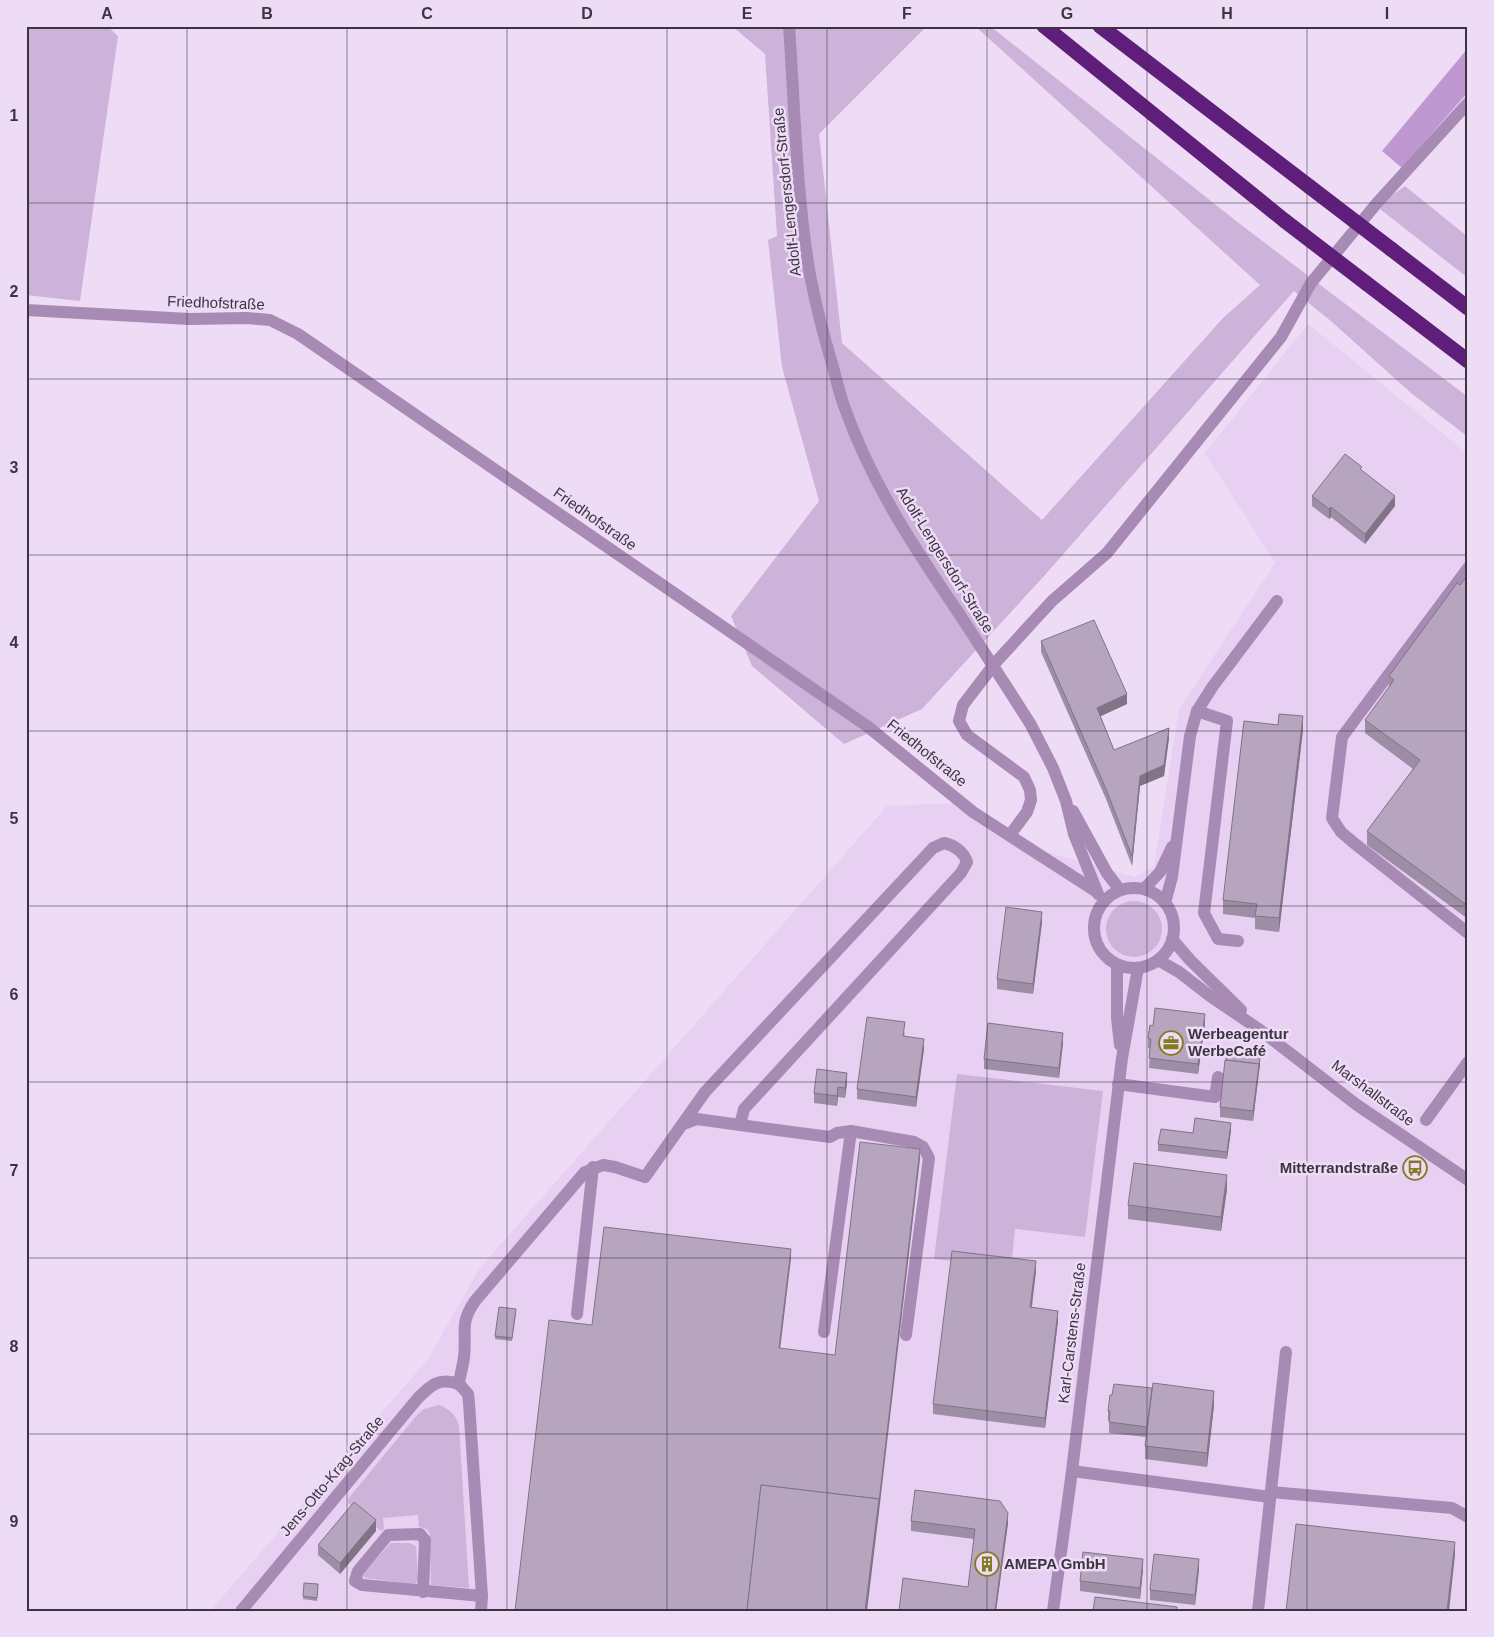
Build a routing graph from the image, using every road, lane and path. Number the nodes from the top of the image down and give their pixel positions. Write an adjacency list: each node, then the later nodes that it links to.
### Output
1 (789, 26): 11 (street, Adolf-Lengersdorf-Straße, bridge)
2 (1044, 26): 7 (highway, bridge)
3 (1100, 26): 5 (highway, bridge)
4 (1468, 104): 12 (street)
5 (1468, 308)
6 (26, 310): 12 (street, Friedhofstraße)
7 (1468, 360)
8 (1468, 568): 18 (street)
9 (1277, 601): 10 (street)
10 (1197, 711): 13 (street); 20 (street)
11 (1066, 801): 15 (street, Adolf-Lengersdorf-Straße); 16 (street, Adolf-Lengersdorf-Straße)
12 (1010, 835): 16 (street, Friedhofstraße)
13 (1177, 836): 14 (street); 17 (street)
14 (1144, 889): 15 (street); 17 (street)
15 (1120, 890): 16 (street)
16 (1099, 897): 22 (street)
17 (1165, 903): 19 (street)
18 (1468, 933)
19 (1172, 940): 21 (street); 24 (street, Marshallstraße)
20 (1238, 941)
21 (1158, 960): 23 (street); 24 (street, Marshallstraße)
22 (1117, 965): 23 (street); 25 (street, Karl-Carstens-Straße)
23 (1138, 968): 25 (street, Karl-Carstens-Straße)
24 (1260, 1030): 34 (street, Marshallstraße)
25 (1122, 1058): 28 (street, Karl-Carstens-Straße)
26 (1468, 1062): 29 (street)
27 (1218, 1077): 28 (street)
28 (1118, 1084): 40 (street, Karl-Carstens-Straße)
29 (1426, 1120)
30 (683, 1124): 31 (street); 31 (street); 33 (street)
31 (740, 1125): 32 (street)
32 (852, 1130): 36 (street); 37 (street)
33 (593, 1167): 35 (street); 39 (street)
34 (1468, 1180)
35 (577, 1314)
36 (824, 1332)
37 (906, 1335)
38 (1286, 1352): 41 (street)
39 (459, 1384): 44 (street); 45 (street, Jens-Otto-Krag-Straße)
40 (1072, 1471): 41 (street); 47 (street, Karl-Carstens-Straße)
41 (1271, 1495): 42 (street); 48 (street)
42 (1468, 1516)
43 (423, 1592): 43 (street); 44 (street)
44 (482, 1596): 46 (street)
45 (241, 1611)
46 (481, 1611)
47 (1052, 1611)
48 (1258, 1611)

